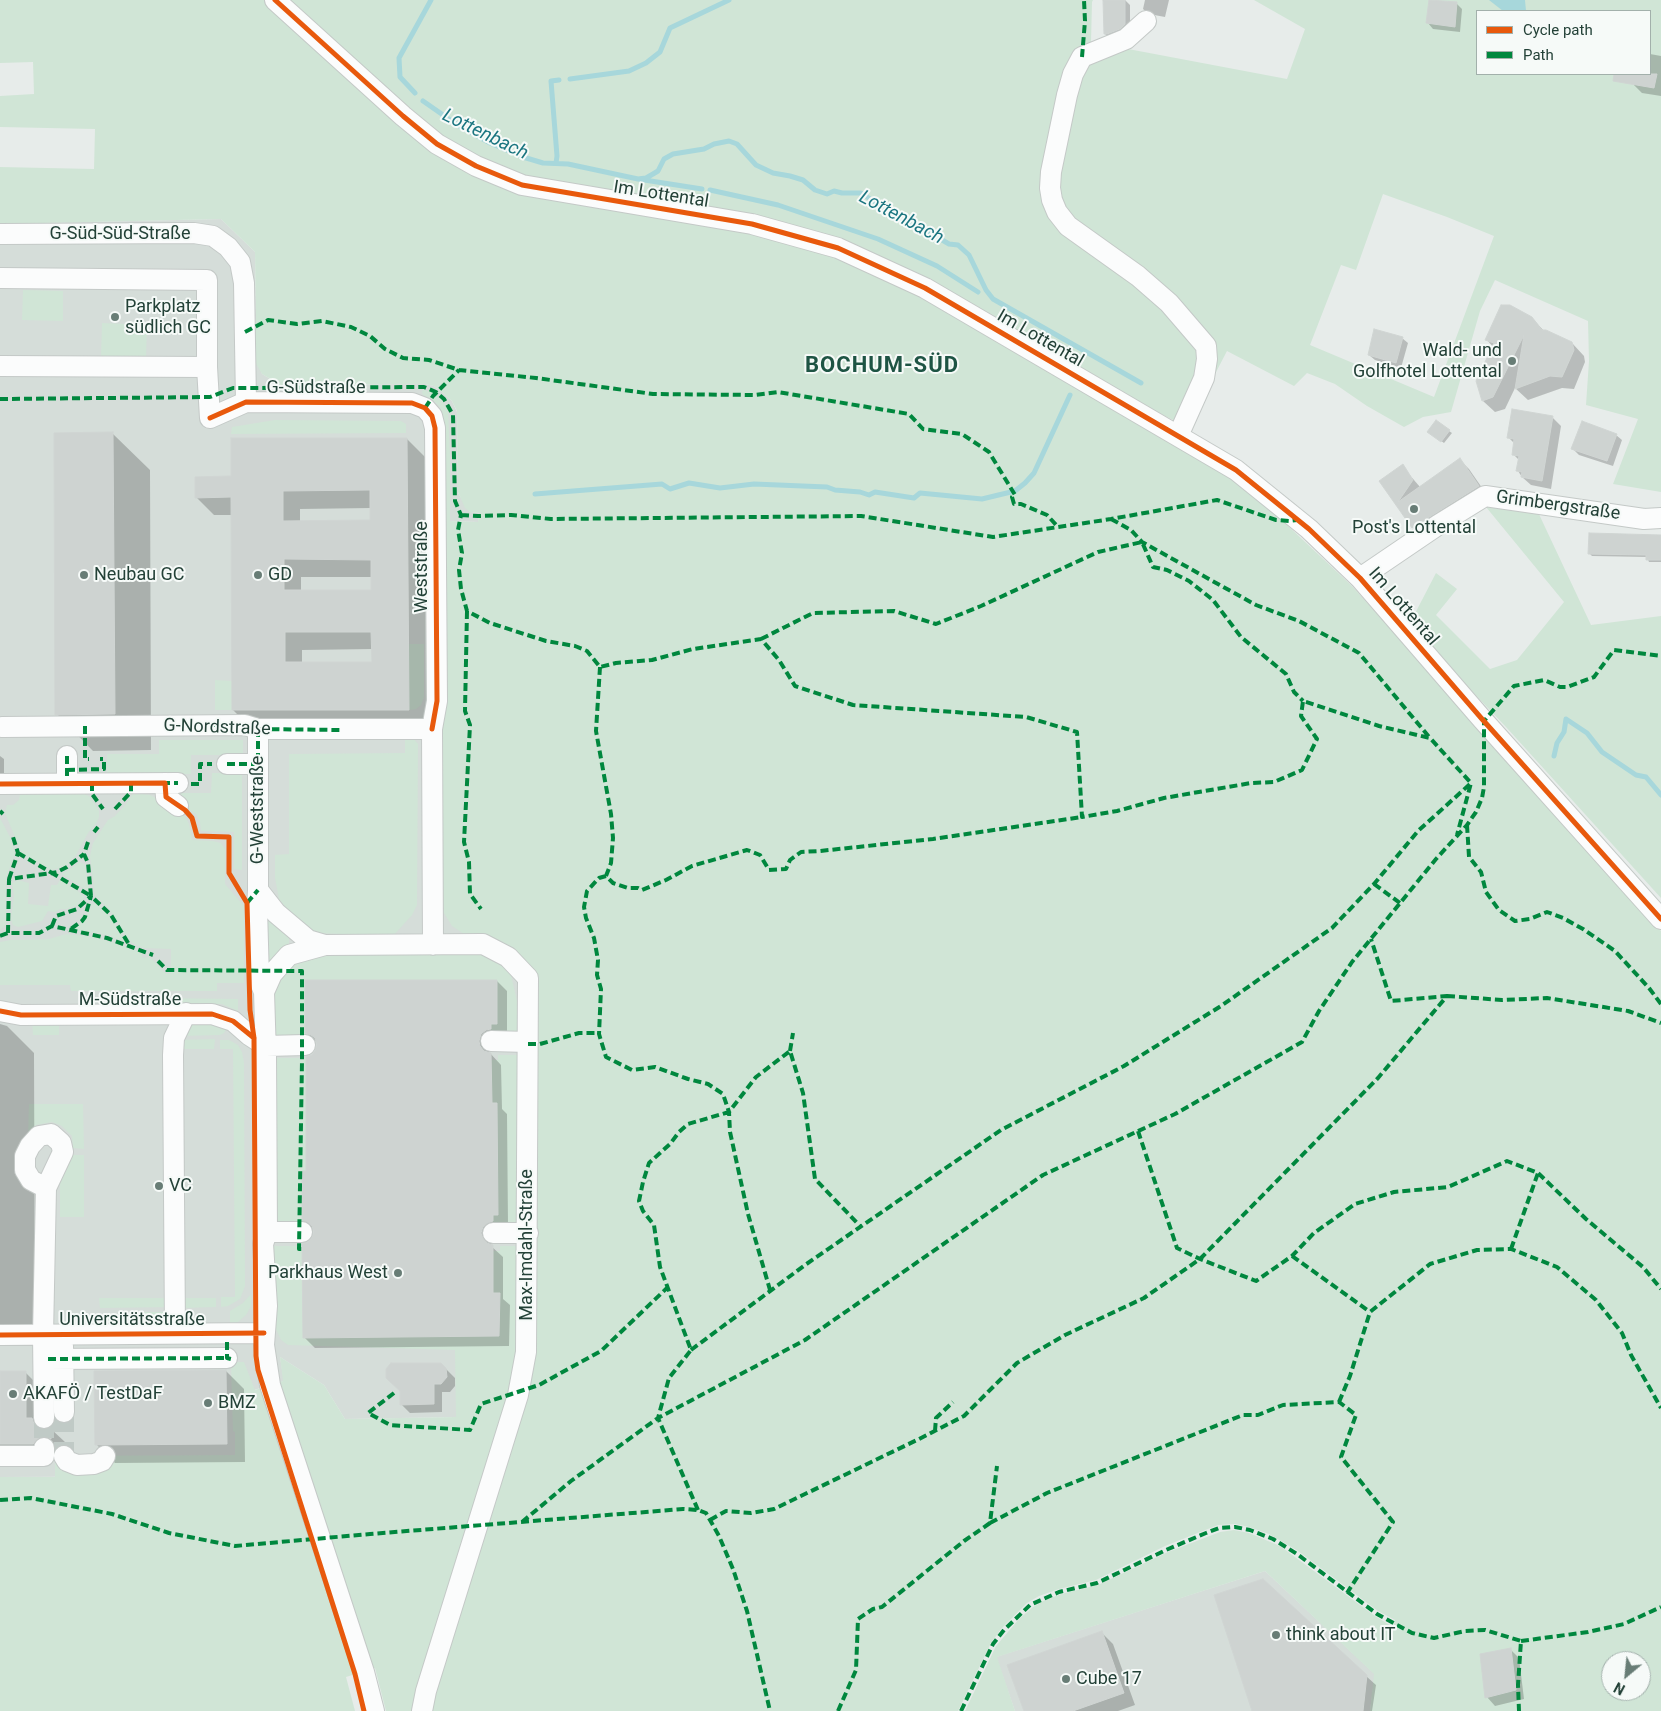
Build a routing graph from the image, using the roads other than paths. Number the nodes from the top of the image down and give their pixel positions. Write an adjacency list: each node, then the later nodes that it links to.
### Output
1 (275, 0): 9 (street, Im Lottental)
2 (1146, 21): 9 (street)
3 (0, 234): 7 (street, G-Süd-Süd-Straße)
4 (0, 278): 6 (street)
5 (0, 366): 6 (street)
6 (207, 367): 7 (street, G-Südstraße)
7 (246, 402): 8 (street, G-Südstraße)
8 (425, 408): 14 (street, Weststraße)
9 (1178, 436): 11 (street, Im Lottental)
10 (1661, 518): 11 (street, Grimbergstraße)
11 (1360, 578): 20 (street, Im Lottental)
12 (2, 727): 13 (street, G-Nordstraße)
13 (258, 729): 14 (street, G-Nordstraße); 16 (street, G-Weststraße)
14 (432, 729): 22 (street, Weststraße)
15 (227, 764): 16 (street)
16 (258, 764): 19 (street, G-Weststraße)
17 (0, 784): 18 (street)
18 (178, 806)
19 (258, 890): 21 (street, Max-Imdahl-Straße); 23 (street, Max-Imdahl-Straße)
20 (1661, 919)
21 (326, 945): 22 (street, Max-Imdahl-Straße); 23 (street, Max-Imdahl-Straße)
22 (433, 945): 27 (street, Max-Imdahl-Straße)
23 (264, 992): 29 (street, Max-Imdahl-Straße)
24 (0, 1011): 25 (street, M-Südstraße)
25 (186, 1013): 29 (street, M-Südstraße); 35 (street)
26 (491, 1041): 27 (street)
27 (528, 1042): 34 (street, Max-Imdahl-Straße)
28 (305, 1045): 29 (street)
29 (266, 1046): 31 (street, Max-Imdahl-Straße)
30 (46, 1188): 38 (street)
31 (267, 1232): 32 (street); 36 (street, Max-Imdahl-Straße)
32 (302, 1232)
33 (493, 1232): 34 (street)
34 (528, 1233): 49 (street, Max-Imdahl-Straße)
35 (175, 1333): 36 (street, Universitätsstraße); 39 (street, Universitätsstraße)
36 (264, 1333): 48 (street, Max-Imdahl-Straße)
37 (0, 1334): 38 (street, Universitätsstraße)
38 (42, 1334): 39 (street, Universitätsstraße); 43 (street)
39 (63, 1334): 41 (street)
40 (229, 1353): 41 (street)
41 (55, 1359): 42 (street)
42 (64, 1412)
43 (44, 1418)
44 (44, 1448): 45 (street)
45 (0, 1456)
46 (64, 1456): 47 (street)
47 (105, 1456)
48 (374, 1711)
49 (422, 1711)

